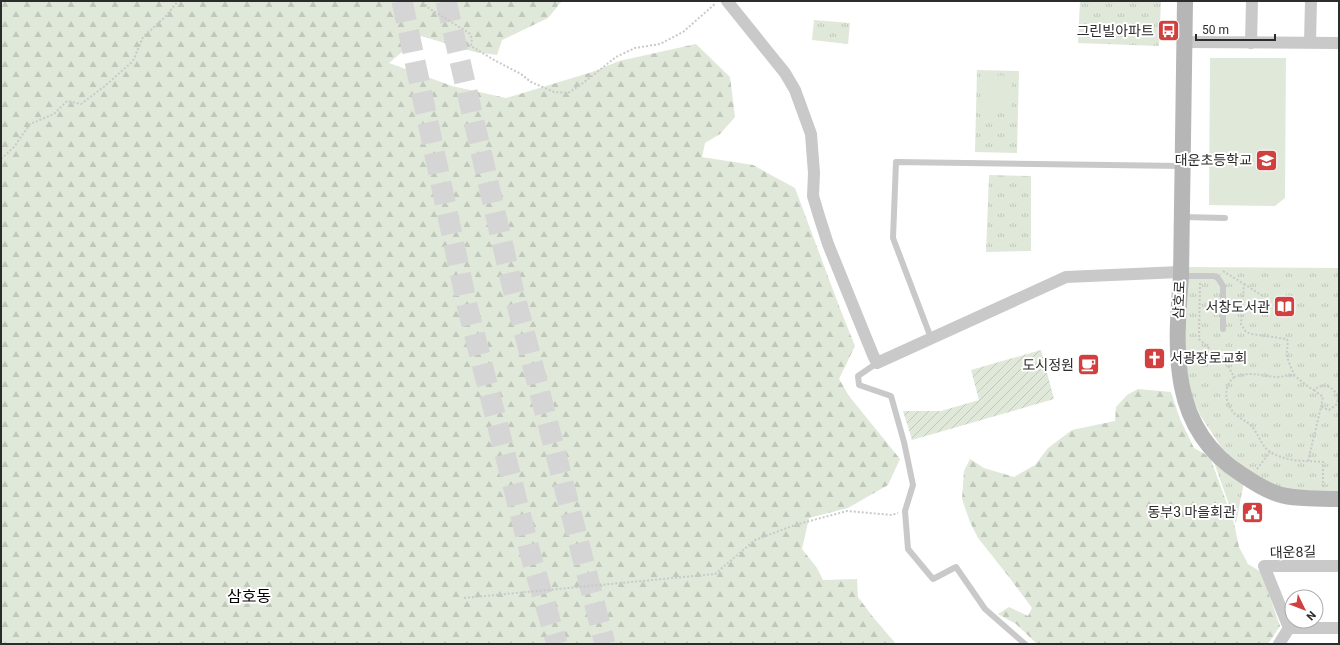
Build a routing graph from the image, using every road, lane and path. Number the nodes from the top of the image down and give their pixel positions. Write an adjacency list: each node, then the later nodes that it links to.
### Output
1 (178, 1): 12 (path)
2 (423, 1): 3 (path)
3 (718, 1)
4 (727, 1): 23 (street)
5 (1185, 1): 8 (street, 삼호로)
6 (1252, 1): 10 (street)
7 (1311, 1): 9 (street)
8 (1184, 42): 10 (street); 13 (street, 삼호로)
9 (1310, 42): 10 (street); 11 (street)
10 (1251, 43)
11 (1339, 43)
12 (1, 159)
13 (1182, 166): 14 (street, 삼호로); 22 (lane)
14 (1181, 217): 15 (lane); 17 (street, 삼호로)
15 (1224, 218)
16 (1223, 270): 19 (path)
17 (1180, 274): 18 (lane); 22 (street); 31 (street, 삼호로)
18 (1200, 276): 21 (lane); 25 (path)
19 (1244, 284): 20 (path); 24 (path)
20 (1263, 296)
21 (1223, 329)
22 (931, 338): 23 (street)
23 (877, 362): 33 (lane)
24 (1295, 376): 25 (path); 26 (path)
25 (1234, 377): 29 (path)
26 (1314, 390): 27 (path); 28 (path)
27 (1338, 399): 28 (path)
28 (1321, 407): 30 (path)
29 (1270, 452): 30 (path); 31 (path)
30 (1308, 461): 32 (path)
31 (1249, 480): 32 (street, 삼호로)
32 (1331, 499)
33 (905, 511): 35 (path); 40 (lane)
34 (1339, 566): 36 (street, 대운8길)
35 (464, 598)
36 (1284, 616)
37 (1324, 628): 38 (street)
38 (1339, 628)
39 (1288, 629): 41 (street)
40 (1025, 644)
41 (1279, 644)

